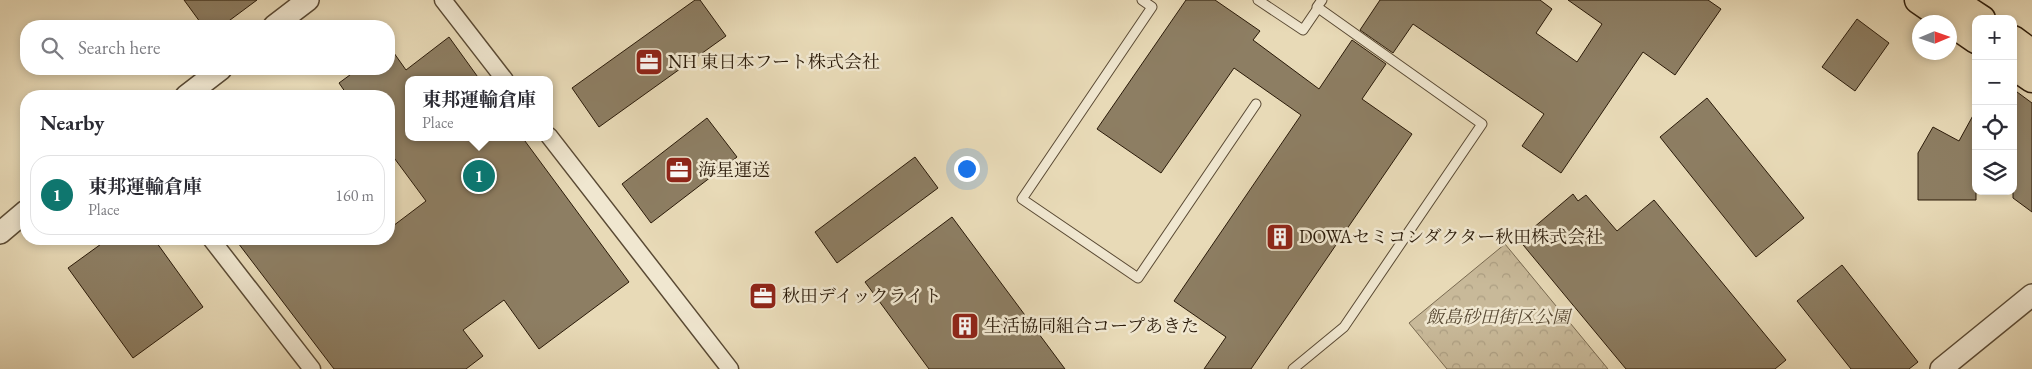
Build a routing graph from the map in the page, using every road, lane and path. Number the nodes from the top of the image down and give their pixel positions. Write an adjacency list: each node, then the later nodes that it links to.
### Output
1 (308, 0): 9 (street)
2 (443, 0): 15 (street)
3 (1142, 0): 18 (lane)
4 (1258, 0): 7 (lane)
5 (1918, 0): 10 (main road)
6 (1953, 0): 8 (main road)
7 (1320, 4): 26 (lane)
8 (1976, 15)
9 (282, 20)
10 (1972, 37)
11 (2017, 43): 12 (main road)
12 (2032, 53)
13 (2017, 69): 16 (main road)
14 (212, 75): 17 (street)
15 (502, 76)
16 (2032, 79)
17 (194, 90)
18 (1256, 104)
19 (553, 141): 25 (street)
20 (20, 216): 21 (street)
21 (0, 233)
22 (216, 245): 24 (street)
23 (2032, 295): 27 (street)
24 (312, 369)
25 (730, 369)
26 (1293, 369)
27 (1941, 369)

